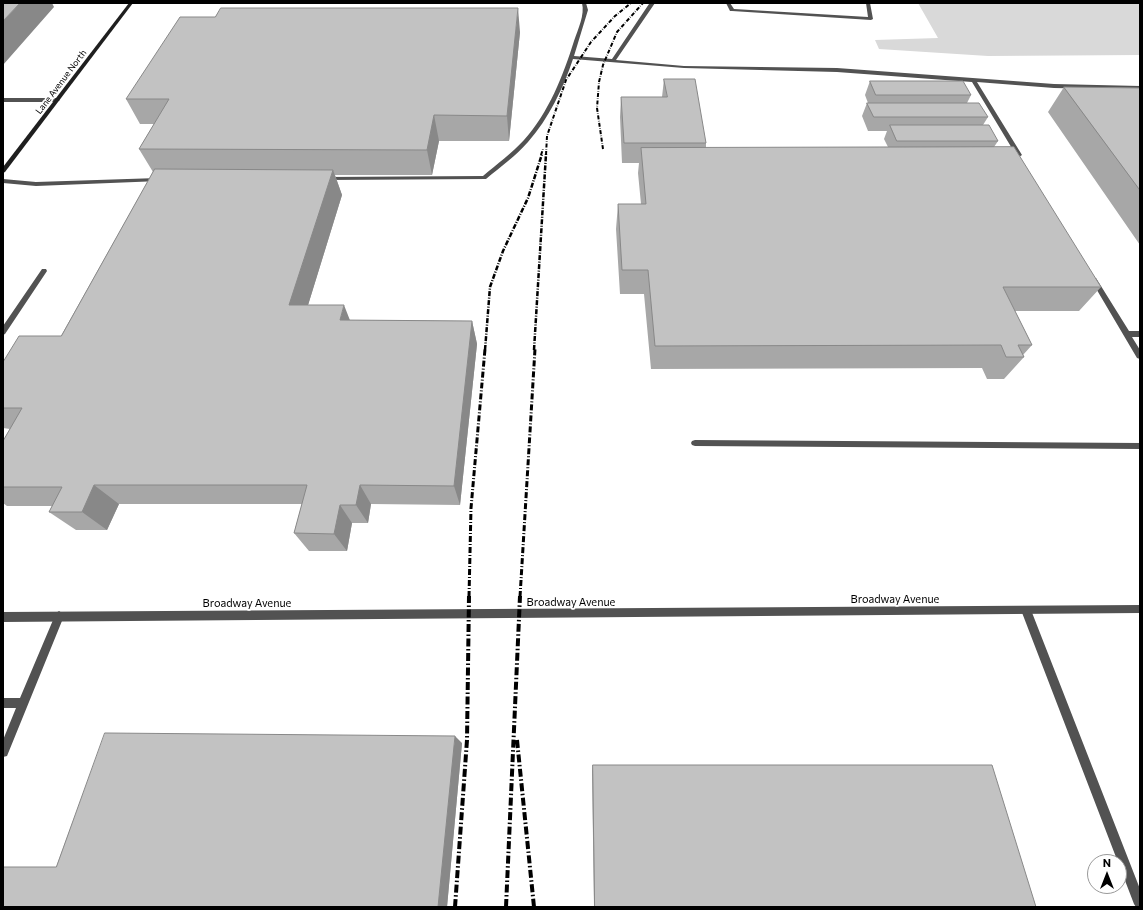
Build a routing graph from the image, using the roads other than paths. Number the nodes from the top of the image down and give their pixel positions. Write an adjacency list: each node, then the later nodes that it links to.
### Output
1 (132, 3): 11 (main road, Lane Avenue North)
2 (584, 3): 6 (street)
3 (653, 3): 7 (street)
4 (728, 3): 5 (street)
5 (868, 3)
6 (572, 57): 7 (street); 14 (street)
7 (613, 61): 8 (street)
8 (974, 80): 9 (street); 12 (street)
9 (1140, 88)
10 (3, 100): 11 (street)
11 (58, 100): 13 (main road, Lane Avenue North)
12 (1022, 161)
13 (3, 171)
14 (318, 179)
15 (168, 180): 16 (street)
16 (3, 181)
17 (44, 271): 19 (street)
18 (1091, 274): 20 (street)
19 (3, 332)
20 (1128, 334): 21 (street); 22 (street)
21 (1140, 334)
22 (1140, 356)
23 (695, 443): 24 (street)
24 (1140, 446)
25 (1140, 609): 26 (street, Broadway Avenue)
26 (1026, 610): 27 (street, Broadway Avenue); 32 (street)
27 (59, 616): 28 (street, Broadway Avenue); 30 (street)
28 (3, 617)
29 (3, 703): 30 (street)
30 (23, 703): 31 (street)
31 (3, 752)
32 (1140, 904)

